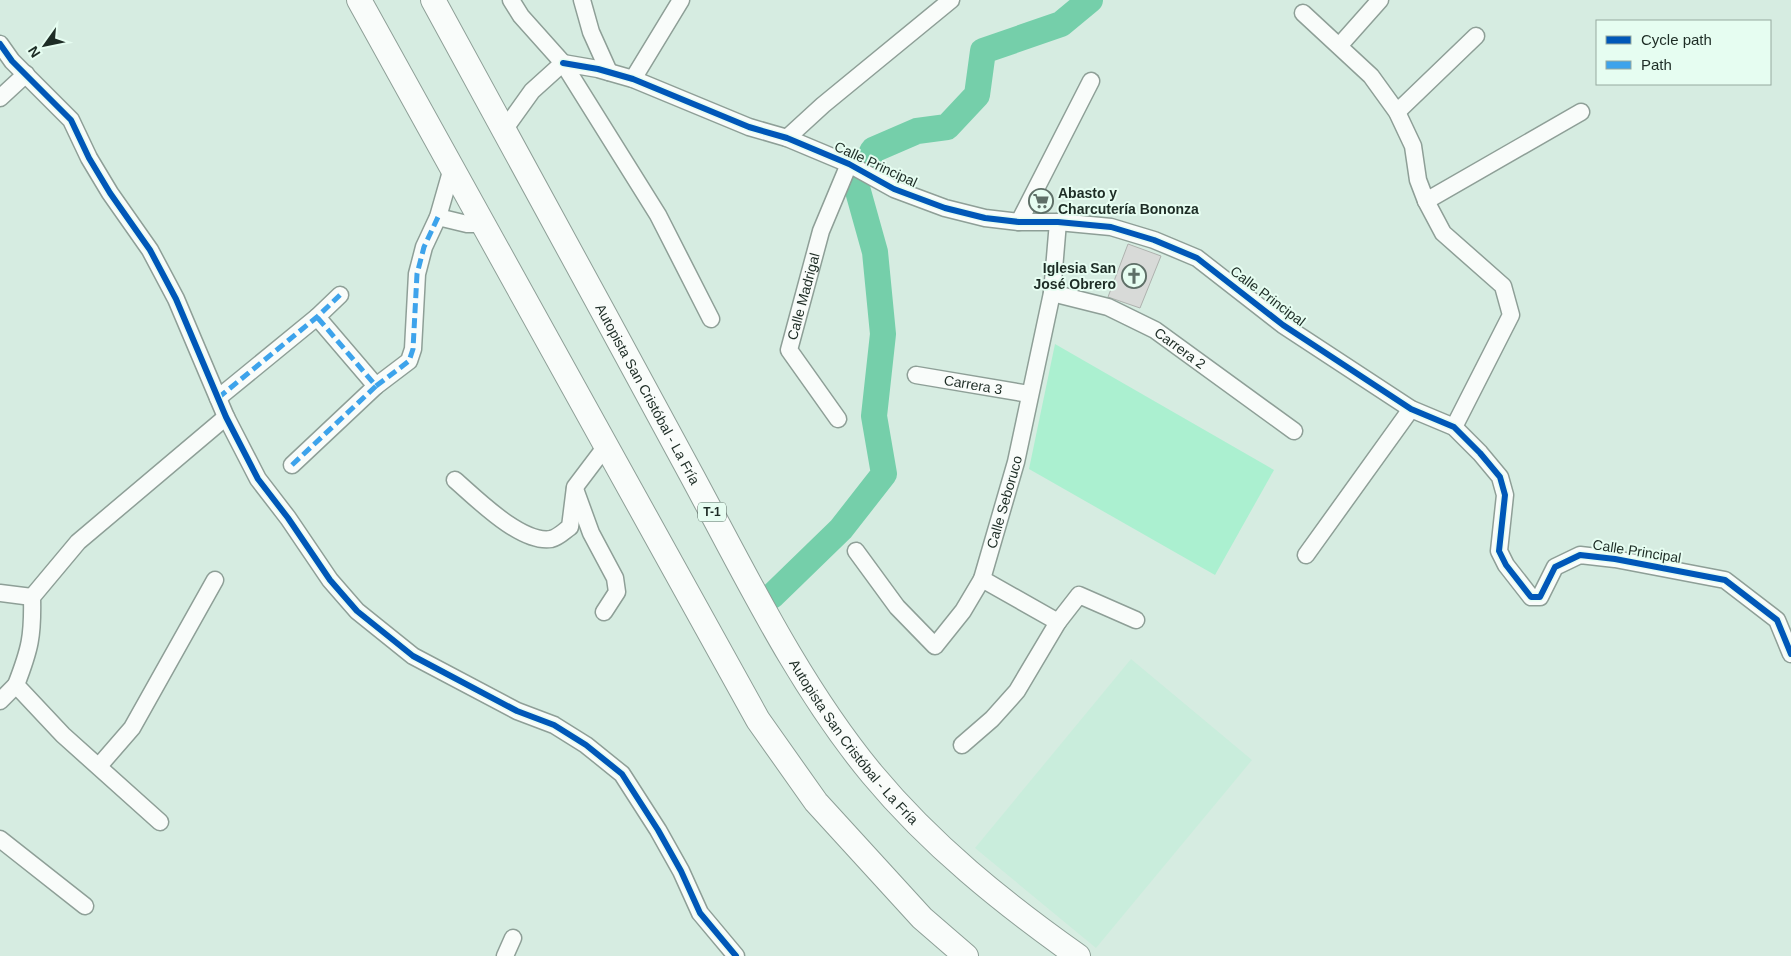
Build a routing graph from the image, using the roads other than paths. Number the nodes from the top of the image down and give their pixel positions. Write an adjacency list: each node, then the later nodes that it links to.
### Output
1 (359, 0): 23 (highway)
2 (434, 0): 20 (highway, Autopista San Cristóbal - La Fría / T-1)
3 (511, 0): 12 (street)
4 (582, 0): 13 (street)
5 (681, 0): 15 (street)
6 (951, 0): 21 (street)
7 (1380, 0): 11 (street)
8 (1303, 13): 11 (street)
9 (1476, 36): 18 (street)
10 (0, 44): 14 (street)
11 (1340, 45): 18 (street)
12 (563, 63): 13 (street, Calle Principal); 20 (street); 32 (street)
13 (609, 72): 15 (street, Calle Principal)
14 (26, 74): 17 (street); 36 (street)
15 (633, 79): 21 (street, Calle Principal)
16 (1091, 81): 26 (street)
17 (0, 98)
18 (1397, 112): 24 (street)
19 (1581, 112): 24 (street)
20 (504, 130): 67 (highway, Autopista San Cristóbal - La Fría / T-1)
21 (787, 138): 22 (street, Calle Principal)
22 (848, 164): 26 (street, Calle Principal); 39 (street, Calle Madrigal)
23 (452, 168): 25 (street); 28 (highway)
24 (1426, 201): 40 (street)
25 (438, 216): 28 (street); 34 (street)
26 (1020, 222): 27 (street, Calle Principal)
27 (1058, 222): 29 (street, Calle Seboruco); 37 (street, Calle Principal)
28 (484, 224): 42 (highway)
29 (1052, 292): 35 (street, Calle Seboruco); 41 (street, Carrera 2)
30 (340, 296): 31 (street)
31 (317, 317): 34 (street); 36 (street)
32 (711, 319)
33 (916, 375): 35 (street, Carrera 3)
34 (376, 386): 43 (street)
35 (1030, 394): 48 (street, Calle Seboruco)
36 (218, 398): 38 (street)
37 (1411, 409): 40 (street, Calle Principal); 47 (street)
38 (226, 417): 51 (street); 65 (street)
39 (838, 419)
40 (1454, 427): 55 (street, Calle Principal)
41 (1294, 431)
42 (606, 446): 45 (street); 66 (highway)
43 (292, 465)
44 (455, 480): 45 (street)
45 (574, 487): 52 (street)
46 (856, 551): 48 (street, Calle Seboruco)
47 (1306, 555)
48 (982, 579): 54 (street)
49 (215, 580): 59 (street)
50 (0, 594): 51 (street)
51 (32, 597): 56 (street)
52 (604, 612)
53 (1136, 620): 54 (street)
54 (1058, 622): 58 (street)
55 (1791, 654)
56 (16, 685): 57 (street); 59 (street)
57 (0, 701)
58 (962, 745)
59 (99, 766): 60 (street)
60 (160, 822)
61 (0, 840): 62 (street)
62 (85, 906)
63 (512, 938): 64 (street)
64 (506, 956)
65 (736, 956)
66 (966, 956)
67 (1078, 956)

